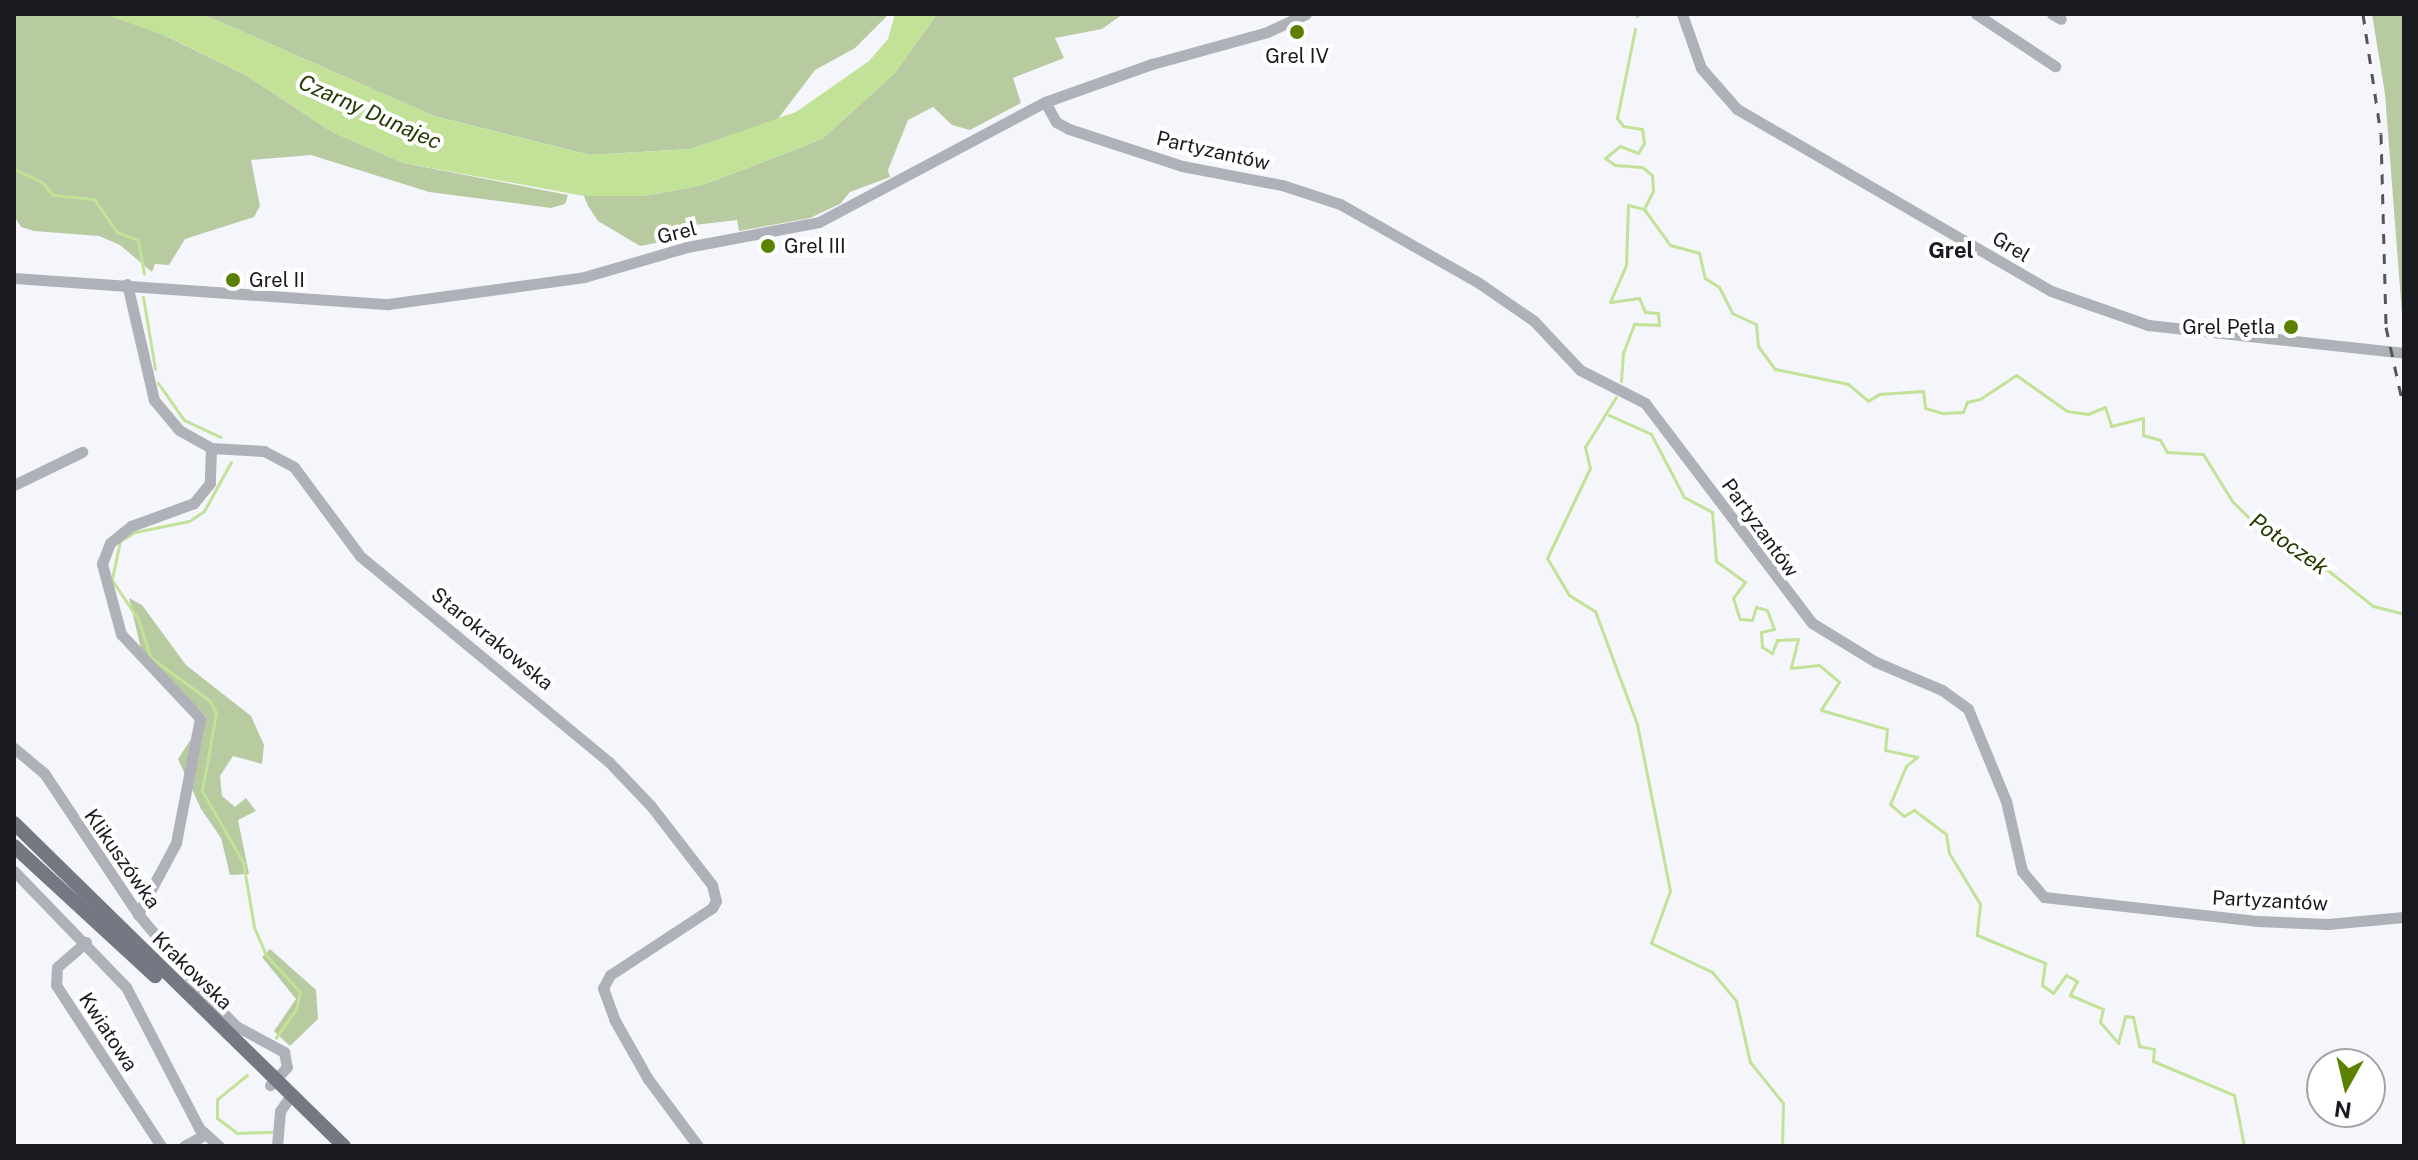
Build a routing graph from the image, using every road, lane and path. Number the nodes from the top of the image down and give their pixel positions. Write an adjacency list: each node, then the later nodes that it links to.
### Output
1 (1306, 14): 5 (street, Grel)
2 (1682, 14): 8 (street, Grel)
3 (1976, 14): 4 (street)
4 (2055, 66)
5 (1045, 102): 7 (street, Grel); 17 (street, Partyzantów)
6 (14, 278): 7 (street, Grel)
7 (127, 284): 9 (street, Starokrakowska)
8 (2404, 353)
9 (211, 448): 16 (street); 28 (street, Starokrakowska)
10 (82, 452): 11 (street)
11 (14, 485)
12 (14, 748): 16 (street, Klikuszówka)
13 (14, 823): 19 (main road, Krakowska)
14 (14, 846): 19 (main road, Krakowska)
15 (14, 871): 18 (street)
16 (138, 914): 19 (street, Klikuszówka)
17 (2404, 917)
18 (86, 942): 21 (street); 22 (street, Kwiatowa)
19 (274, 1082): 20 (main road, Krakowska)
20 (289, 1097): 25 (street); 26 (main road, Krakowska); 27 (main road, Krakowska)
21 (204, 1135): 23 (street); 24 (street)
22 (161, 1146)
23 (184, 1146)
24 (219, 1146)
25 (277, 1146)
26 (331, 1146)
27 (344, 1146)
28 (698, 1146)

